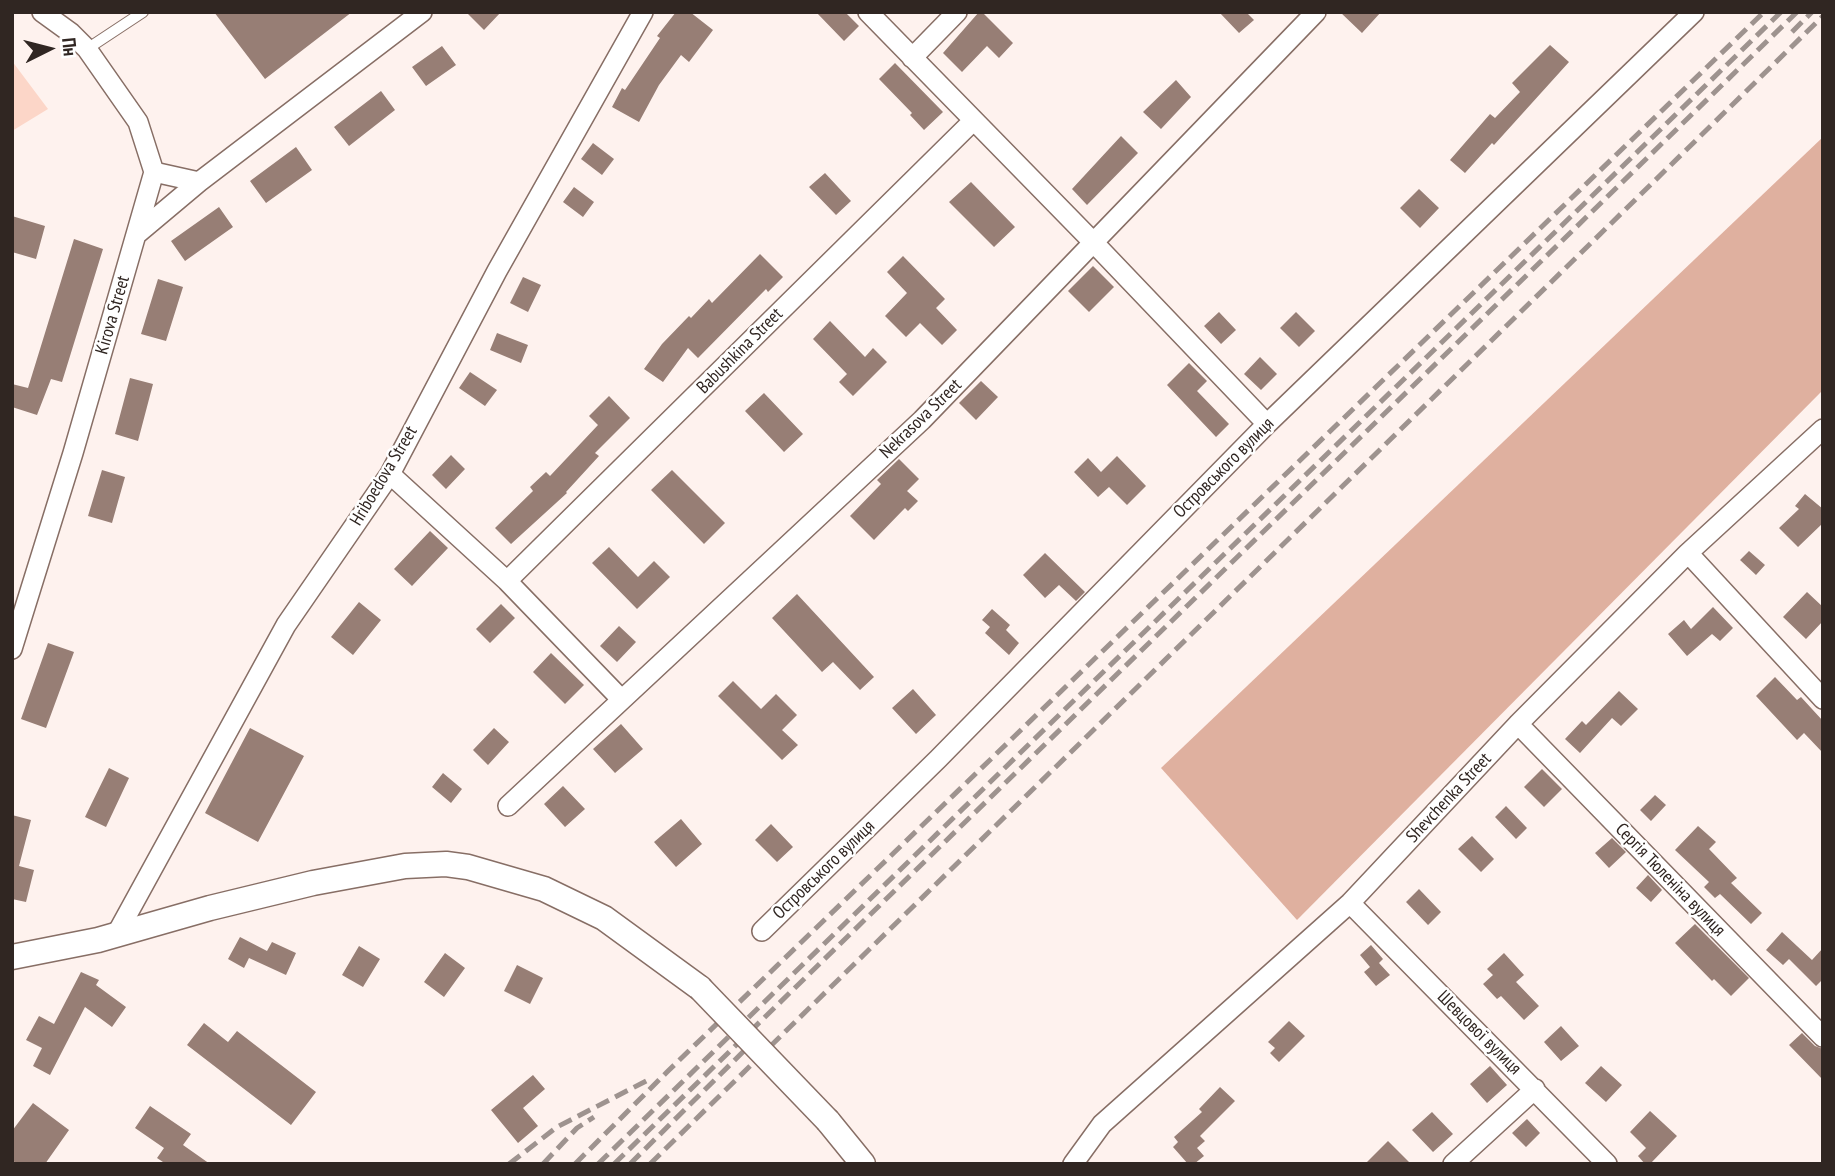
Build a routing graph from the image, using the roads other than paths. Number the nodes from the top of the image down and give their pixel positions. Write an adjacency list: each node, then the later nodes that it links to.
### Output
1 (42, 12): 9 (street)
2 (143, 12): 9 (lane)
3 (422, 12): 13 (street)
4 (643, 12): 18 (street, Hriboedova Street)
5 (868, 12): 10 (street)
6 (957, 12): 10 (street)
7 (1316, 12): 15 (street, Nekrasova Street)
8 (1694, 12): 16 (street, Островського вулиця)
9 (87, 49): 12 (street)
10 (912, 58): 11 (street)
11 (974, 121): 15 (street); 20 (street, Babushkina Street)
12 (155, 172): 13 (street); 14 (street, Kirova Street)
13 (199, 182): 14 (street)
14 (136, 235): 21 (street, Kirova Street)
15 (1094, 243): 16 (street); 22 (street, Nekrasova Street)
16 (1267, 424): 27 (street, Островського вулиця)
17 (1823, 429): 19 (street, Shevchenka Street)
18 (390, 474): 20 (street); 28 (street, Hriboedova Street)
19 (1688, 553): 23 (street); 24 (street, Shevchenka Street)
20 (508, 581): 22 (street)
21 (12, 649)
22 (621, 699): 25 (street, Nekrasova Street)
23 (1823, 699)
24 (1518, 723): 26 (street, Shevchenka Street); 31 (street, Сергія Тюленіна вулиця)
25 (508, 806)
26 (1350, 903): 32 (street, Шевцової вулиця); 34 (street, Shevchenka Street)
27 (762, 931)
28 (116, 935): 29 (street); 30 (street); 33 (street, bridge)
29 (12, 942)
30 (12, 957)
31 (1823, 1037)
32 (1535, 1089): 35 (street); 36 (street, Шевцової вулиця)
33 (863, 1164)
34 (1073, 1164)
35 (1453, 1164)
36 (1607, 1164)

